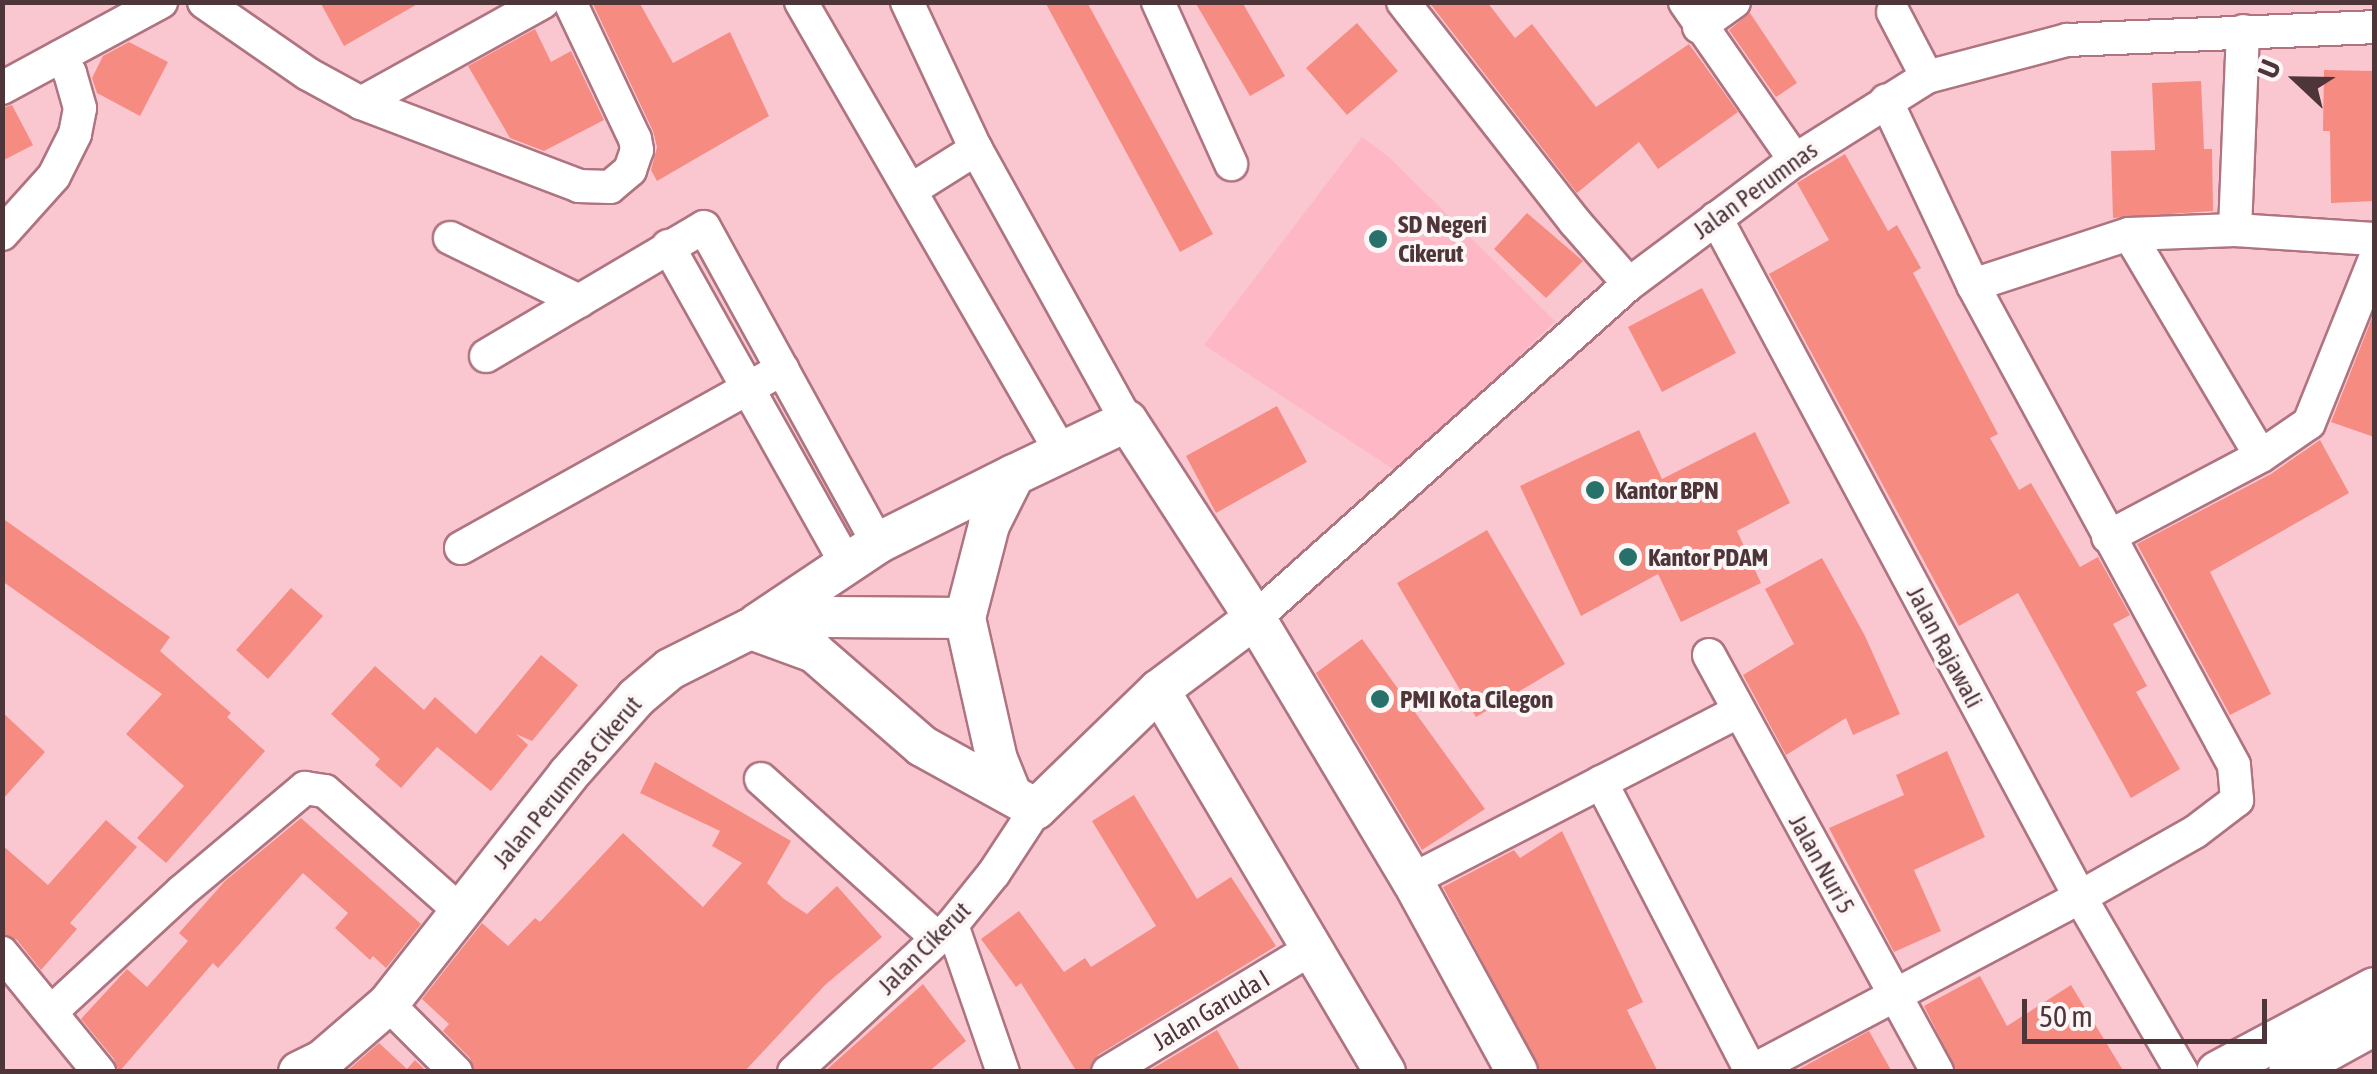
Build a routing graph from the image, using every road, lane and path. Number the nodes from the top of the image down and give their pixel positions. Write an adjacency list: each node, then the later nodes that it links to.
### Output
1 (161, 2): 14 (street)
2 (543, 2): 18 (street)
3 (570, 2): 18 (street)
4 (801, 2): 22 (street)
5 (907, 2): 19 (street)
6 (1158, 2): 21 (street)
7 (1403, 2): 31 (street)
8 (1734, 2): 11 (street)
9 (218, 6): 18 (street)
10 (1893, 12): 15 (street)
11 (1692, 14): 20 (street)
12 (2374, 27): 13 (street, Jalan Perumnas)
13 (2242, 31): 15 (street, Jalan Perumnas); 24 (street)
14 (60, 57): 16 (street); 25 (street)
15 (1928, 77): 17 (street, Jalan Perumnas)
16 (2, 88)
17 (1886, 100): 20 (street, Jalan Perumnas); 32 (street)
18 (362, 103)
19 (976, 149): 22 (street); 37 (street)
20 (1795, 160): 23 (street, Jalan Perumnas)
21 (1232, 164)
22 (910, 190): 38 (street)
23 (1716, 218): 31 (street, Jalan Perumnas); 54 (street, Jalan Rajawali)
24 (2235, 230): 26 (street); 28 (street)
25 (2, 234)
26 (2129, 234): 32 (street); 39 (street)
27 (450, 238): 33 (street)
28 (2374, 239)
29 (668, 246): 33 (street); 35 (street); 36 (street)
30 (2374, 261): 39 (street)
31 (1629, 284): 45 (street, Jalan Perumnas)
32 (1973, 284): 41 (street)
33 (578, 301): 34 (street)
34 (486, 356)
35 (783, 370): 36 (street); 43 (street)
36 (750, 388): 42 (street); 43 (street)
37 (1127, 422): 38 (street); 45 (street)
38 (1061, 452): 40 (street)
39 (2261, 456): 41 (street)
40 (1014, 475): 43 (street); 44 (street)
41 (2108, 537): 54 (street)
42 (461, 548)
43 (862, 553): 46 (street)
44 (965, 618): 46 (street, Jalan Perumnas Cikerut); 52 (street)
45 (1255, 618): 48 (street); 53 (street)
46 (750, 630): 52 (street); 55 (street, Jalan Perumnas Cikerut)
47 (1708, 655): 49 (street, Jalan Nuri 5)
48 (1159, 690): 52 (street); 57 (street)
49 (1738, 712): 51 (street); 59 (street, Jalan Nuri 5)
50 (761, 779): 56 (street)
51 (1601, 782): 53 (street); 63 (street)
52 (1023, 802): 56 (street, Jalan Cikerut)
53 (1412, 880): 71 (street)
54 (2080, 897): 59 (street); 73 (street, Jalan Rajawali)
55 (460, 911): 60 (street, Jalan Perumnas Cikerut); 61 (street)
56 (944, 931): 67 (street, Jalan Cikerut); 68 (street)
57 (1314, 947): 69 (street, Jalan Garuda I); 70 (street)
58 (2, 953): 61 (street)
59 (1894, 994): 63 (street); 72 (street, Jalan Nuri 5)
60 (388, 1004): 65 (street, Jalan Perumnas Cikerut); 66 (street)
61 (51, 1012): 64 (street)
62 (2370, 1013): 74 (street); 75 (street)
63 (1751, 1071)
64 (98, 1072)
65 (299, 1072)
66 (456, 1072)
67 (794, 1072)
68 (1002, 1072)
69 (1108, 1072)
70 (1385, 1072)
71 (1517, 1072)
72 (1937, 1072)
73 (2182, 1072)
74 (2217, 1072)
75 (2289, 1072)

